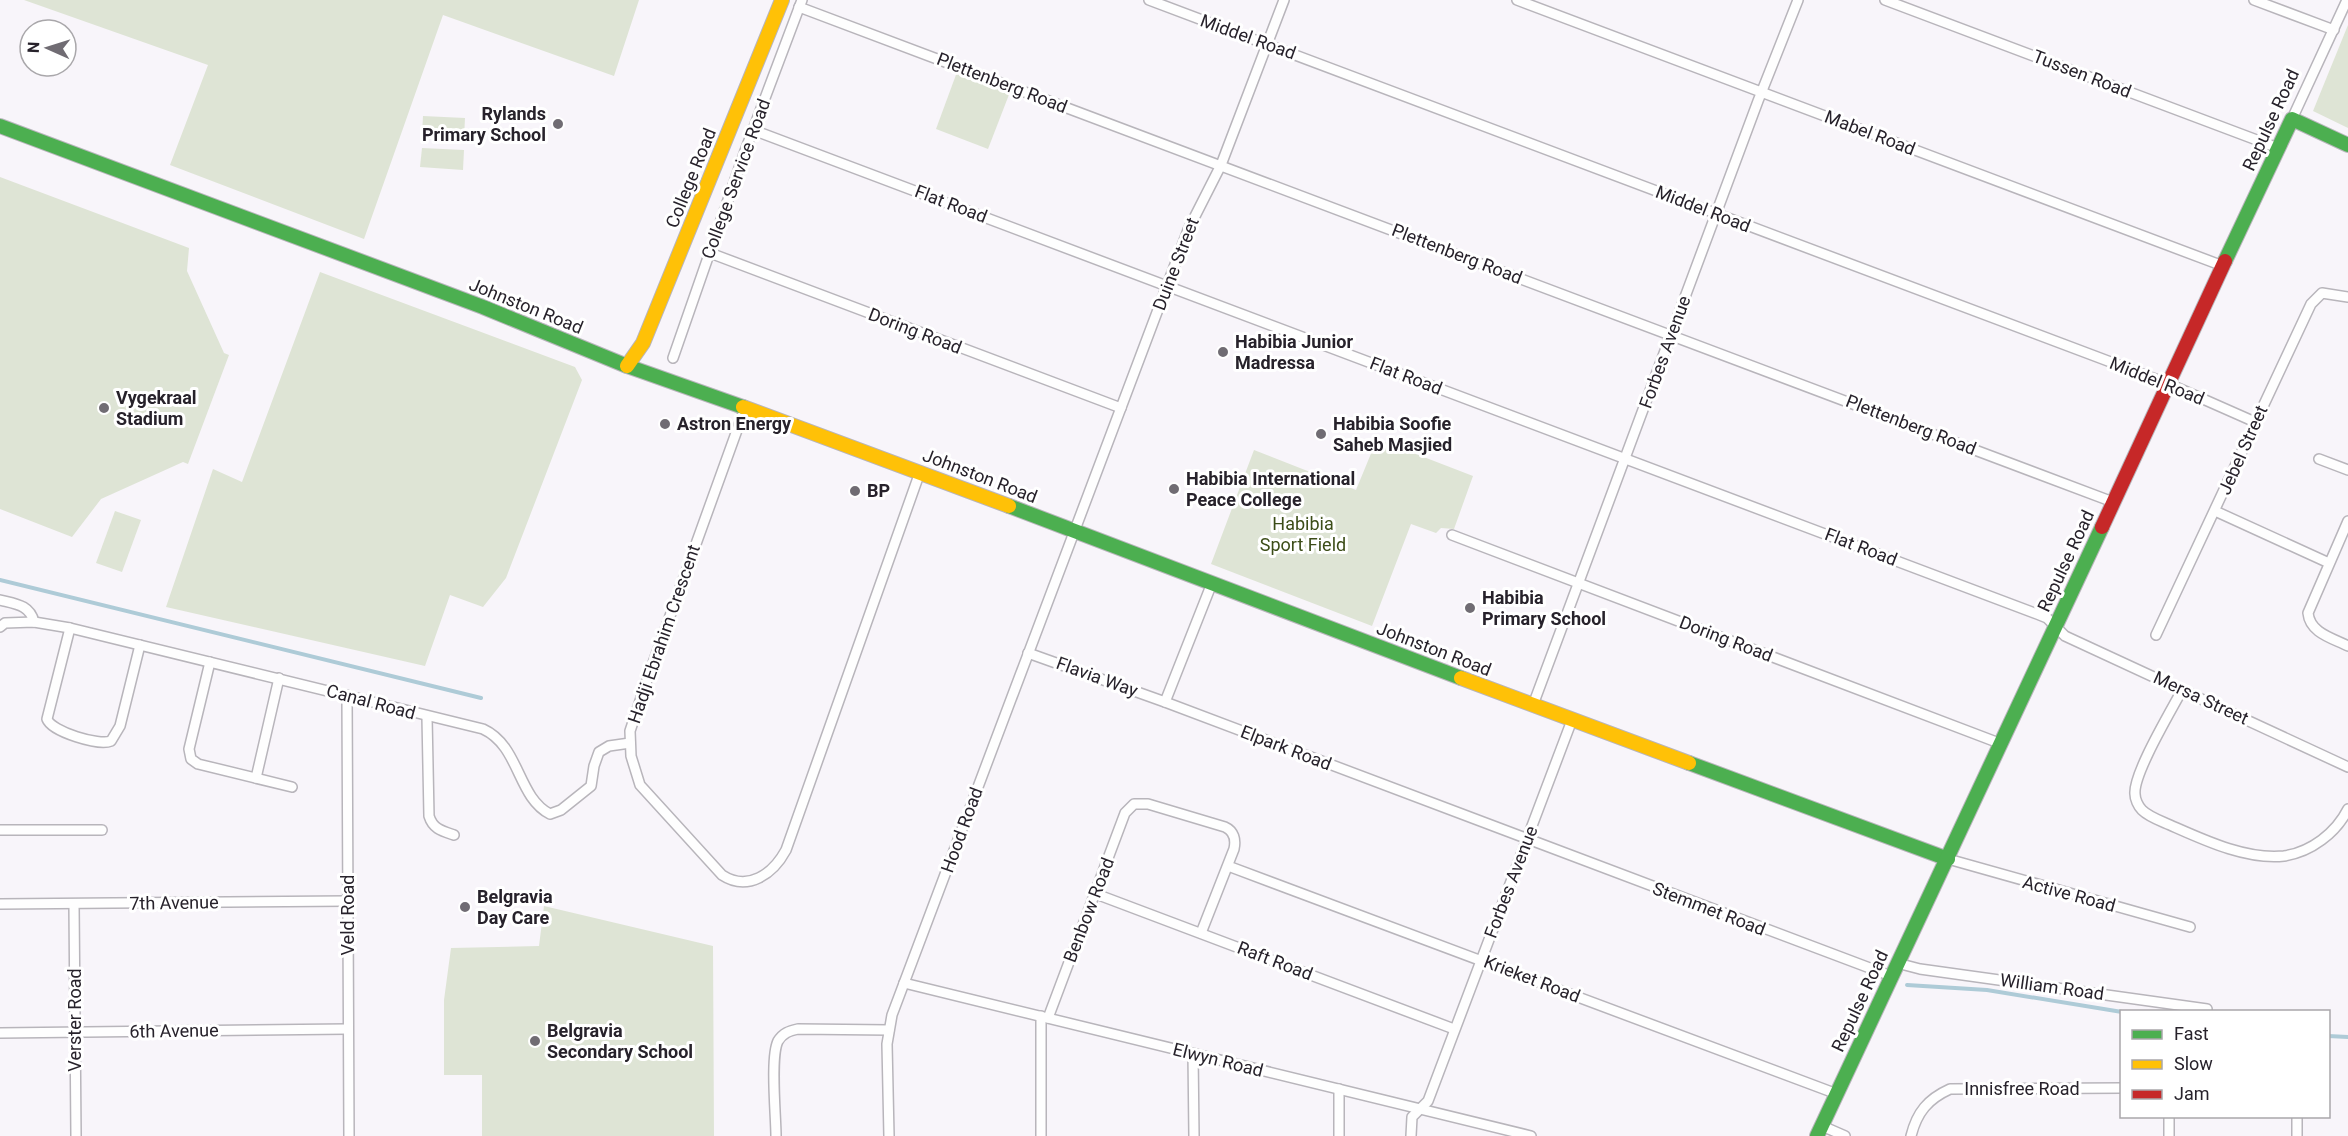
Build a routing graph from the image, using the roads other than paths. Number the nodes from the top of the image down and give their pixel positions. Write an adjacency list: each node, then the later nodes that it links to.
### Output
1 (782, 0): 26 (street, College Road)
2 (1149, 0): 11 (street, Middel Road)
3 (1284, 0): 11 (street, Duine Street)
4 (1517, 0): 12 (street, Mabel Road)
5 (1798, 0): 12 (street, Forbes Avenue)
6 (1886, 0): 17 (street, Tussen Road)
7 (2254, 0): 10 (street)
8 (2347, 0): 10 (street, Repulse Road)
9 (801, 3): 15 (street, College Service Road); 18 (street, Plettenberg Road)
10 (2334, 30): 13 (street, Repulse Road)
11 (1267, 44): 18 (street, Duine Street); 19 (street, Middel Road)
12 (1761, 92): 19 (street, Forbes Avenue); 21 (street, Mabel Road)
13 (2292, 119): 16 (street); 17 (street, Repulse Road)
14 (0, 126): 26 (street, Johnston Road)
15 (753, 130): 20 (street, College Service Road); 22 (street, Flat Road)
16 (2348, 145)
17 (2278, 148): 21 (street, Repulse Road)
18 (1221, 165): 22 (street, Duine Street); 24 (street, Plettenberg Road)
19 (1717, 214): 24 (street, Forbes Avenue); 27 (street, Middel Road)
20 (710, 253): 25 (street, College Service Road); 29 (street, Doring Road)
21 (2223, 266): 27 (street, Repulse Road)
22 (1167, 286): 29 (street, Duine Street); 31 (street, Flat Road)
23 (2348, 296): 30 (street, Jebel Street)
24 (1671, 335): 31 (street, Forbes Avenue); 35 (street, Plettenberg Road)
25 (673, 358)
26 (627, 366): 28 (street, Johnston Road)
27 (2169, 384): 30 (street, Middel Road); 35 (street, Repulse Road)
28 (745, 408): 34 (street, Johnston Road); 60 (street, Hadji Ebrahim Crescent)
29 (1120, 408): 38 (street, Duine Street)
30 (2255, 422): 36 (street, Jebel Street)
31 (1625, 459): 42 (street, Forbes Avenue); 46 (street, Flat Road)
32 (2319, 459): 33 (street)
33 (2348, 470)
34 (920, 472): 38 (street, Johnston Road); 60 (street, Hadji Ebrahim Crescent)
35 (2113, 502): 46 (street, Repulse Road)
36 (2215, 512): 40 (street); 48 (street, Jebel Street)
37 (2348, 521): 40 (street)
38 (1074, 530): 41 (street, Johnston Road); 51 (street, Hood Road)
39 (1452, 535): 42 (street, Doring Road)
40 (2329, 563): 50 (street)
41 (1212, 583): 56 (street); 57 (street, Johnston Road)
42 (1579, 583): 57 (street, Forbes Avenue); 61 (street, Doring Road)
43 (0, 600): 44 (street)
44 (34, 622): 45 (street, Canal Road); 47 (street, Canal Road)
45 (0, 627)
46 (2056, 627): 54 (street, Mersa Street); 61 (street, Repulse Road)
47 (70, 628): 49 (street, Canal Road); 49 (street)
48 (2156, 635)
49 (140, 645): 52 (street, Canal Road)
50 (2348, 646)
51 (1029, 653): 56 (street, Flavia Way); 81 (street, Hood Road)
52 (210, 662): 53 (street, Canal Road); 63 (street)
53 (279, 678): 55 (street, Canal Road); 63 (street)
54 (2182, 690): 62 (street, Mersa Street); 65 (street)
55 (347, 695): 58 (street, Canal Road); 73 (street, Veld Road)
56 (1165, 702): 69 (street, Elpark Road)
57 (1533, 705): 59 (street, Johnston Road)
58 (427, 717): 60 (street, Canal Road); 68 (street)
59 (1572, 720): 69 (street, Forbes Avenue); 70 (street, Johnston Road)
60 (630, 743)
61 (1999, 743): 70 (street, Repulse Road)
62 (2348, 767)
63 (256, 778): 64 (street)
64 (292, 787)
65 (2348, 809)
66 (0, 830): 67 (street)
67 (102, 830)
68 (454, 835)
69 (1527, 840): 78 (street, Forbes Avenue); 80 (street, Stemmet Road)
70 (1948, 859): 76 (street, Active Road); 79 (street, Repulse Road)
71 (1228, 866): 72 (street, Benbow Road); 77 (street); 78 (street, Krieket Road)
72 (1096, 894): 77 (street, Raft Road); 83 (street, Benbow Road)
73 (348, 901): 75 (street, 7th Avenue); 84 (street, Veld Road)
74 (0, 904): 75 (street, 7th Avenue)
75 (74, 904): 87 (street, Verster Road)
76 (2190, 927)
77 (1201, 933): 85 (street, Raft Road)
78 (1480, 960): 85 (street, Forbes Avenue); 92 (street, Krieket Road)
79 (1897, 963): 80 (street, Repulse Road); 82 (street, William Road)
80 (1891, 976): 92 (street, Repulse Road)
81 (904, 983): 83 (street, Elwyn Road); 86 (street, Hood Road)
82 (2207, 1009)
83 (1044, 1017): 89 (street, Elwyn Road); 101 (street, Benbow Road)
84 (348, 1029): 87 (street, 6th Avenue); 98 (street, Veld Road)
85 (1454, 1029): 93 (street, Forbes Avenue)
86 (889, 1030): 99 (street); 100 (street, Hood Road)
87 (75, 1032): 88 (street, 6th Avenue); 97 (street, Verster Road)
88 (0, 1033)
89 (1193, 1053): 91 (street, Elwyn Road); 102 (street)
90 (2120, 1088): 107 (street, Innisfree Road)
91 (1339, 1089): 93 (street, Elwyn Road); 103 (street)
92 (1837, 1094): 96 (street, Repulse Road)
93 (1422, 1109): 104 (street, Forbes Avenue); 105 (street, Elwyn Road)
94 (2169, 1118): 108 (street)
95 (2297, 1118): 109 (street)
96 (1819, 1131): 106 (street)
97 (76, 1136)
98 (349, 1136)
99 (776, 1136)
100 (889, 1136)
101 (1041, 1136)
102 (1194, 1136)
103 (1339, 1136)
104 (1411, 1136)
105 (1531, 1136)
106 (1845, 1136)
107 (1911, 1136)
108 (2169, 1136)
109 (2297, 1136)

